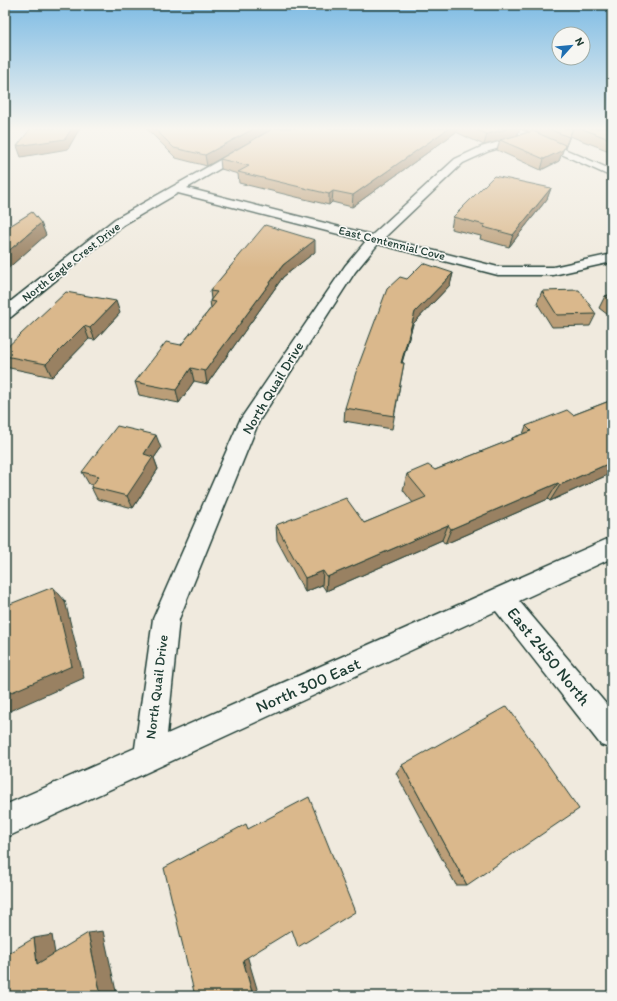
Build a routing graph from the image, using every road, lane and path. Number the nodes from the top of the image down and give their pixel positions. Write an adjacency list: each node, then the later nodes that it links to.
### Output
1 (203, 175): 3 (street, North Eagle Crest Drive)
2 (444, 175): 4 (street, North Quail Drive)
3 (178, 189): 4 (street, East Centennial Cove); 6 (street, North Eagle Crest Drive)
4 (375, 239): 5 (street, East Centennial Cove); 10 (street, North Quail Drive)
5 (608, 260)
6 (5, 314)
7 (612, 547): 8 (street, North 300 East)
8 (501, 598): 9 (street, East 2450 North); 10 (street, North 300 East)
9 (612, 734)
10 (149, 757): 11 (street, North 300 East)
11 (5, 822)

